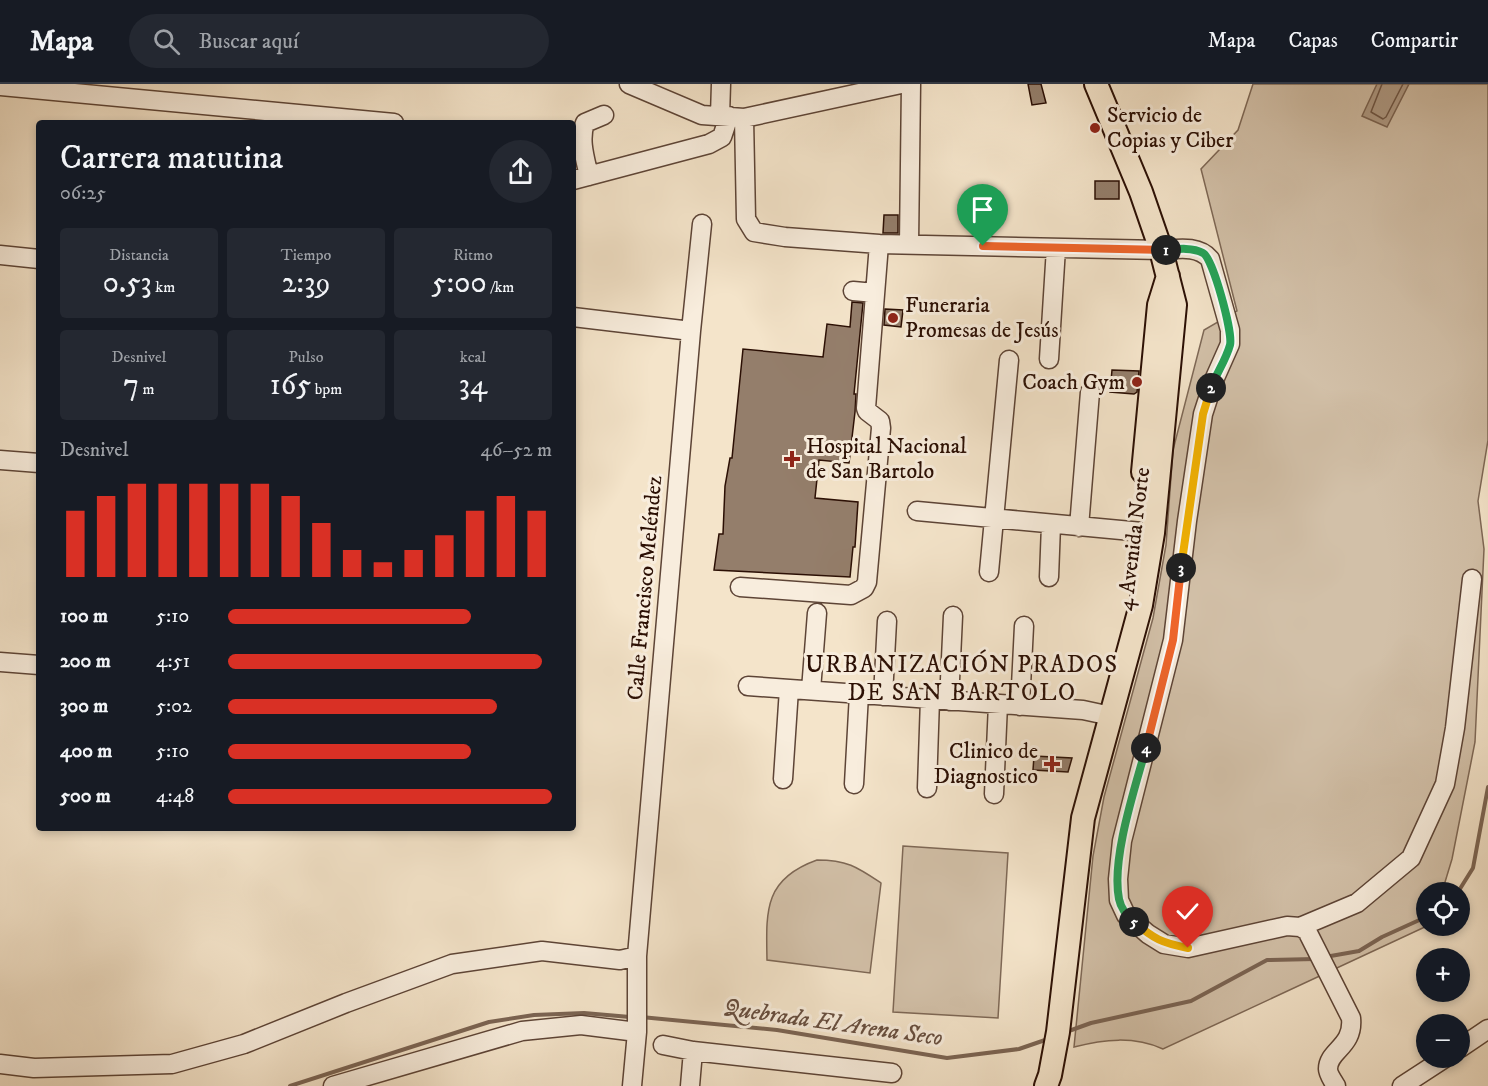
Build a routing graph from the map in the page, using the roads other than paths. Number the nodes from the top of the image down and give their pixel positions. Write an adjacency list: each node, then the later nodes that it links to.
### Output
1 (629, 84): 8 (street)
2 (721, 84): 8 (street)
3 (901, 84): 8 (street)
4 (911, 84): 13 (street)
5 (1096, 84): 15 (main road, 4 Avenida Norte)
6 (0, 86): 9 (street)
7 (604, 115): 10 (street)
8 (731, 117): 10 (street); 12 (street)
9 (362, 120)
10 (581, 178)
11 (702, 224): 21 (street, Calle Francisco Meléndez)
12 (879, 244): 13 (street); 19 (street)
13 (909, 244): 14 (street)
14 (1056, 248): 15 (street); 22 (street)
15 (1161, 250): 31 (main road, 4 Avenida Norte); 56 (street)
16 (0, 255): 17 (street)
17 (36, 259)
18 (854, 291): 19 (street)
19 (875, 293): 35 (street)
20 (576, 316): 21 (street)
21 (691, 332): 57 (street, Calle Francisco Meléndez)
22 (1049, 359)
23 (1009, 360): 28 (street)
24 (1090, 392): 30 (street)
25 (0, 460): 26 (street)
26 (36, 464)
27 (917, 511): 28 (street)
28 (993, 519): 29 (street); 32 (street)
29 (1052, 525): 30 (street); 33 (street)
30 (1079, 528): 31 (street)
31 (1145, 533): 51 (main road, 4 Avenida Norte)
32 (989, 572)
33 (1049, 577)
34 (1472, 579): 56 (street)
35 (740, 587)
36 (817, 613): 44 (street)
37 (953, 616): 48 (street)
38 (887, 621): 46 (street)
39 (1024, 626): 50 (street)
40 (0, 662): 41 (street)
41 (36, 665)
42 (748, 686): 43 (street)
43 (789, 689): 44 (street); 52 (street)
44 (811, 690): 45 (street)
45 (859, 694): 46 (street); 53 (street)
46 (883, 696): 47 (street)
47 (930, 699): 48 (street); 54 (street)
48 (948, 701): 49 (street)
49 (998, 705): 50 (street); 55 (street)
50 (1020, 706): 51 (street)
51 (1104, 714): 60 (main road, 4 Avenida Norte)
52 (783, 779)
53 (854, 784)
54 (927, 788)
55 (994, 794)
56 (1300, 927): 72 (street)
57 (637, 956): 58 (street, Calle Francisco Meléndez); 64 (street)
58 (637, 1022): 67 (street); 68 (street, Calle Francisco Meléndez)
59 (1488, 1029): 61 (street)
60 (1050, 1039): 70 (main road); 71 (main road)
61 (1470, 1041)
62 (663, 1045): 63 (street)
63 (693, 1051): 66 (street); 69 (street)
64 (0, 1064)
65 (1430, 1068): 73 (street)
66 (892, 1073)
67 (333, 1086)
68 (632, 1086)
69 (690, 1086)
70 (1032, 1086)
71 (1046, 1086)
72 (1336, 1086)
73 (1402, 1086)

